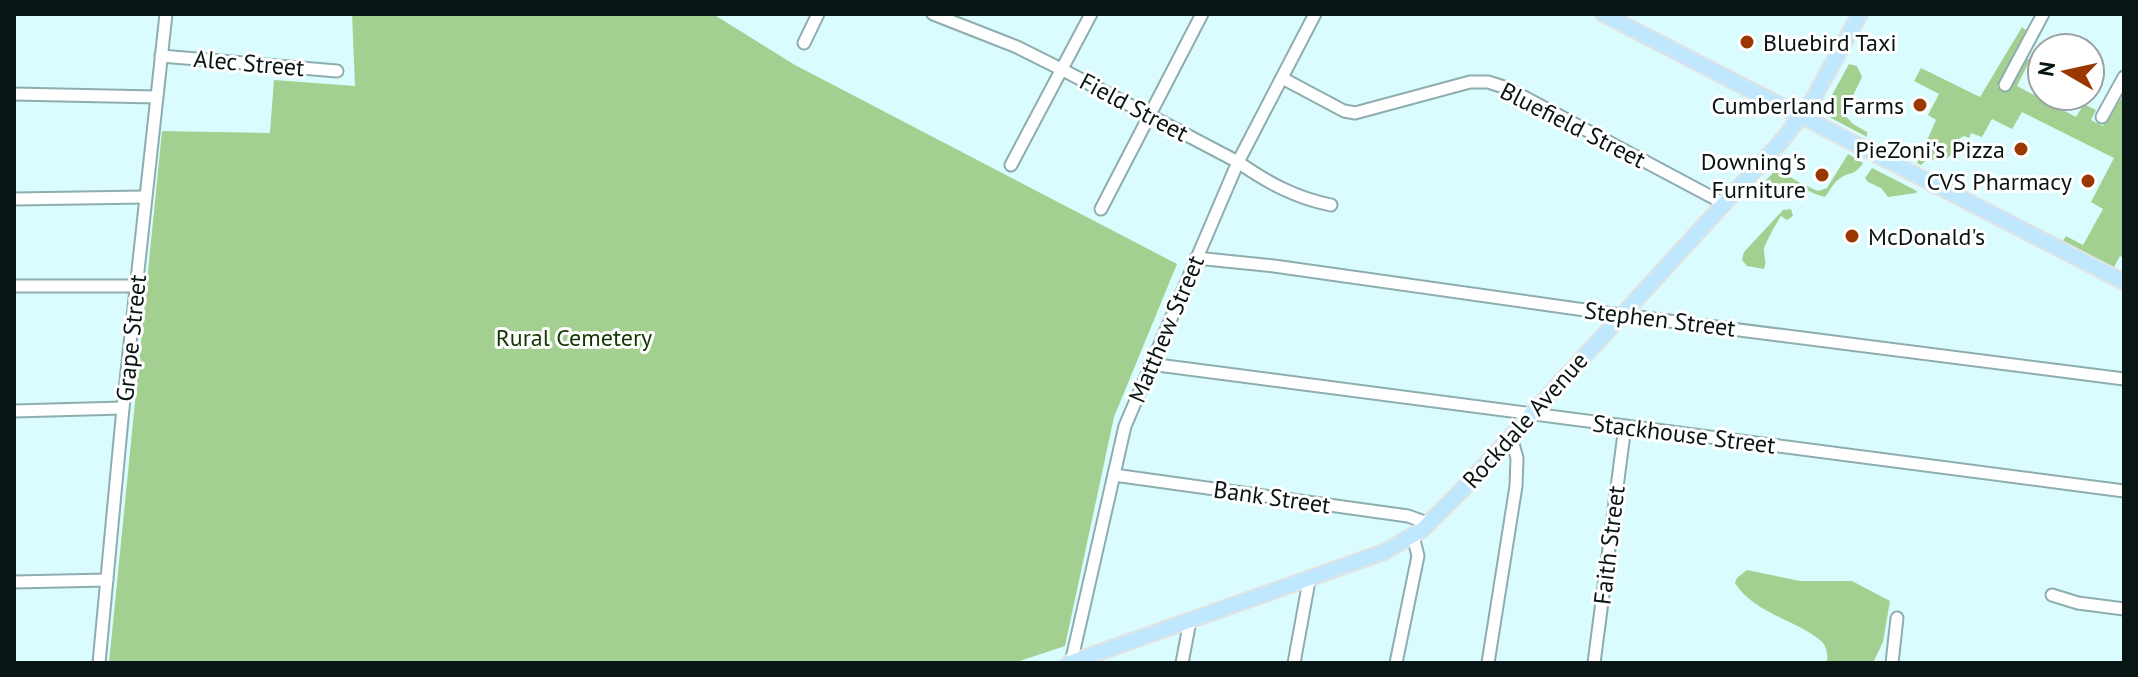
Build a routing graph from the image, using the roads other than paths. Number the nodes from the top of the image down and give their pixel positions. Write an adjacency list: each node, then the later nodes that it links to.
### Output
1 (166, 14): 11 (street, Grape Street)
2 (818, 14): 10 (street)
3 (1091, 14): 12 (street)
4 (1202, 14): 20 (street)
5 (1315, 14): 15 (street, Matthew Street)
6 (1603, 14): 19 (main road)
7 (1860, 14): 19 (main road, Rockdale Avenue)
8 (2043, 14): 16 (street)
9 (941, 15): 12 (street, Field Street)
10 (804, 43)
11 (161, 56): 13 (street, Alec Street); 18 (street, Grape Street)
12 (1063, 70): 20 (street, Field Street); 23 (street)
13 (337, 71)
14 (2124, 77): 21 (street)
15 (1282, 78): 22 (street, Matthew Street); 26 (street, Bluefield Street)
16 (2005, 85)
17 (14, 94): 18 (street)
18 (156, 97): 24 (street, Grape Street)
19 (1801, 116): 26 (main road, Rockdale Avenue); 30 (main road)
20 (1150, 117): 22 (street, Field Street); 28 (street)
21 (2102, 117)
22 (1238, 162): 27 (street, Field Street); 29 (street, Matthew Street)
23 (1011, 165)
24 (145, 197): 25 (street); 32 (street, Grape Street)
25 (14, 199)
26 (1723, 203): 33 (main road, Rockdale Avenue)
27 (1331, 205)
28 (1101, 209)
29 (1196, 258): 33 (street, Stephen Street); 34 (street, Matthew Street)
30 (2124, 282)
31 (14, 286): 32 (street)
32 (136, 286): 36 (street, Grape Street)
33 (1622, 315): 35 (street, Stephen Street); 38 (main road, Rockdale Avenue)
34 (1150, 364): 38 (street, Stackhouse Street); 41 (street, Matthew Street)
35 (2124, 379)
36 (123, 408): 37 (street); 45 (street, Grape Street)
37 (14, 411)
38 (1531, 414): 39 (street, Stackhouse Street); 40 (main road, Rockdale Avenue)
39 (1625, 426): 42 (street, Stackhouse Street); 58 (street, Faith Street)
40 (1511, 437): 43 (main road, Rockdale Avenue); 57 (street)
41 (1114, 475): 43 (street, Bank Street); 53 (street, Matthew Street)
42 (2124, 491)
43 (1430, 524): 44 (main road, Rockdale Avenue)
44 (1413, 536): 46 (main road, Rockdale Avenue); 56 (street)
45 (107, 580): 47 (street); 52 (street, Grape Street)
46 (1309, 581): 51 (main road, Rockdale Avenue); 55 (street)
47 (14, 582)
48 (2052, 595): 49 (street)
49 (2124, 609)
50 (1897, 618): 59 (street)
51 (1190, 621): 53 (main road, Rockdale Avenue); 54 (street)
52 (99, 663)
53 (1070, 663)
54 (1182, 663)
55 (1294, 663)
56 (1396, 663)
57 (1488, 663)
58 (1594, 663)
59 (1892, 663)

